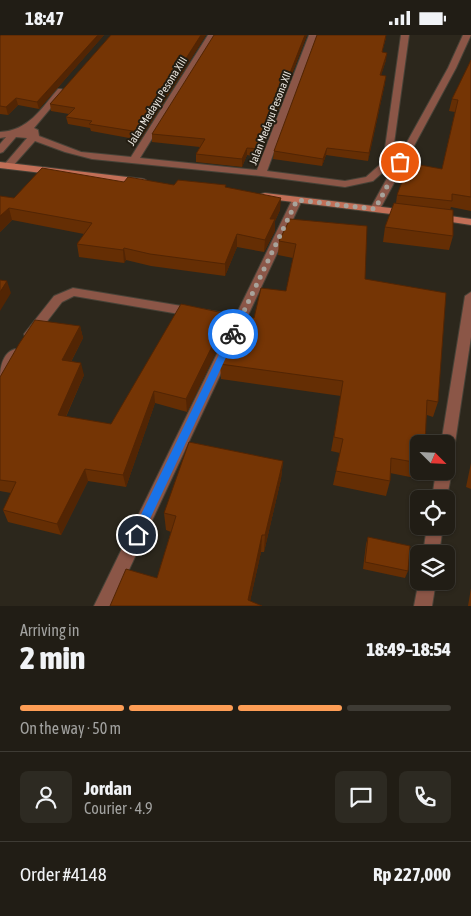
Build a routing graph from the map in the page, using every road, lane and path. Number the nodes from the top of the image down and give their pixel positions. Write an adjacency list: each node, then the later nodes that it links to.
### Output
1 (212, 35): 11 (street, Jalan Medayu Pesona XIII)
2 (313, 35): 13 (street, Jalan Medayu Pesona XII)
3 (405, 35): 13 (street)
4 (467, 35): 17 (street)
5 (64, 87): 6 (street)
6 (32, 125): 7 (street); 9 (street)
7 (15, 133): 8 (street); 9 (street, Jalan Medayu Pesona XIII); 10 (street)
8 (0, 135)
9 (34, 136): 11 (street, Jalan Medayu Pesona XIII); 12 (street)
10 (0, 150)
11 (134, 160): 13 (street, Jalan Medayu Pesona XII)
12 (4, 165): 14 (street)
13 (261, 173)
14 (152, 183)
15 (258, 195): 16 (street)
16 (297, 200): 17 (street); 20 (street)
17 (375, 209): 18 (street)
18 (471, 222)
19 (471, 296): 22 (street)
20 (240, 320): 21 (street); 24 (street)
21 (0, 375)
22 (449, 435)
23 (426, 590): 25 (street)
24 (103, 606)
25 (423, 606)

